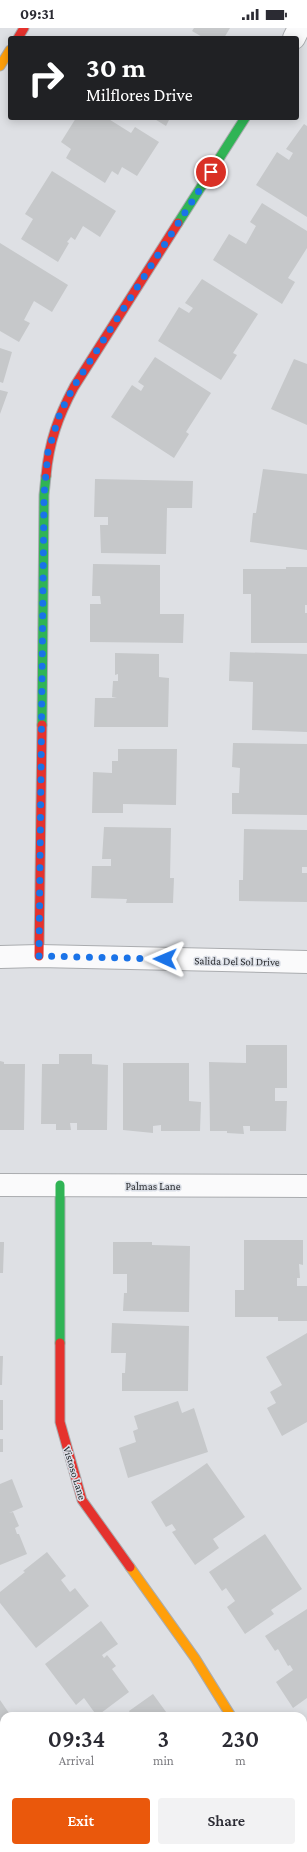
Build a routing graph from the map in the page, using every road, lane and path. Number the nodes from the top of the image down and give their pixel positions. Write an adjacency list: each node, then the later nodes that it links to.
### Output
1 (8, 53): 2 (street)
2 (0, 66)
3 (244, 120): 4 (street)
4 (39, 956): 5 (street, Salida Del Sol Drive); 6 (street, Salida Del Sol Drive)
5 (0, 958)
6 (307, 962)
7 (0, 1184): 8 (street, Palmas Lane)
8 (60, 1185): 9 (street, Palmas Lane); 10 (street, Vistoso Lane)
9 (307, 1186)
10 (229, 1712)

